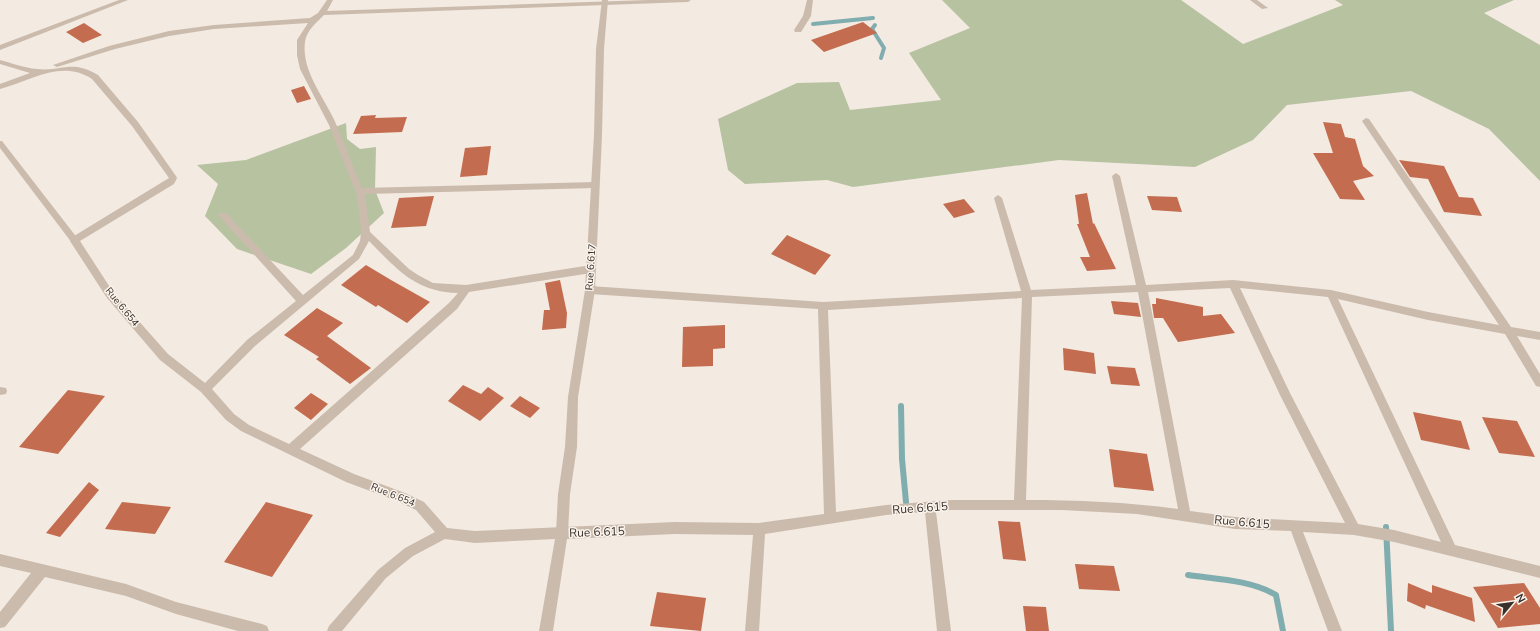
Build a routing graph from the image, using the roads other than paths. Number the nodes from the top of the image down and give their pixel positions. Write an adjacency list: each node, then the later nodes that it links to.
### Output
1 (125, 0): 11 (street)
2 (330, 0): 8 (street)
3 (688, 0): 6 (street)
4 (810, 0): 10 (street)
5 (1253, 0): 7 (street)
6 (605, 2): 8 (street); 18 (street, Rue 6.617)
7 (1264, 8)
8 (322, 12): 9 (street)
9 (314, 19): 13 (street); 19 (street)
10 (798, 30)
11 (0, 48)
12 (0, 62): 13 (street)
13 (39, 72): 14 (street); 23 (street)
14 (0, 88)
15 (1366, 121): 33 (street)
16 (0, 143): 23 (lane)
17 (1116, 176): 26 (street)
18 (595, 184): 19 (street); 24 (street, Rue 6.617)
19 (360, 191): 22 (street)
20 (998, 198): 29 (street)
21 (223, 215): 31 (street)
22 (367, 234): 27 (street); 31 (street)
23 (75, 241): 36 (street, Rue 6.654)
24 (591, 270): 27 (street); 28 (street, Rue 6.617)
25 (1233, 284): 26 (street); 30 (street); 44 (street)
26 (1142, 288): 29 (street); 40 (street)
27 (466, 289): 37 (street)
28 (590, 290): 32 (street); 46 (street, Rue 6.617)
29 (1027, 294): 32 (street); 38 (street)
30 (1330, 294): 33 (street); 47 (street)
31 (302, 301): 36 (street)
32 (823, 306): 41 (street)
33 (1508, 330): 34 (street); 35 (street)
34 (1540, 336)
35 (1540, 383)
36 (206, 389): 37 (street, Rue 6.654)
37 (290, 450): 45 (street, Rue 6.654)
38 (1020, 506): 39 (street, Rue 6.615); 40 (street, Rue 6.615)
39 (930, 508): 41 (street, Rue 6.615); 56 (street)
40 (1185, 516): 42 (street, Rue 6.615)
41 (830, 518): 43 (street, Rue 6.615)
42 (1295, 527): 44 (street, Rue 6.615); 57 (street)
43 (759, 529): 46 (street, Rue 6.615); 55 (street)
44 (1354, 529): 47 (street, Rue 6.615)
45 (444, 533): 46 (street, Rue 6.615); 53 (street)
46 (562, 533): 54 (street, Rue 6.617)
47 (1451, 550): 50 (street, Rue 6.615)
48 (0, 560): 49 (street)
49 (42, 570): 51 (street); 52 (street)
50 (1540, 572)
51 (0, 622)
52 (262, 631)
53 (334, 631)
54 (546, 631)
55 (752, 631)
56 (944, 631)
57 (1335, 631)

